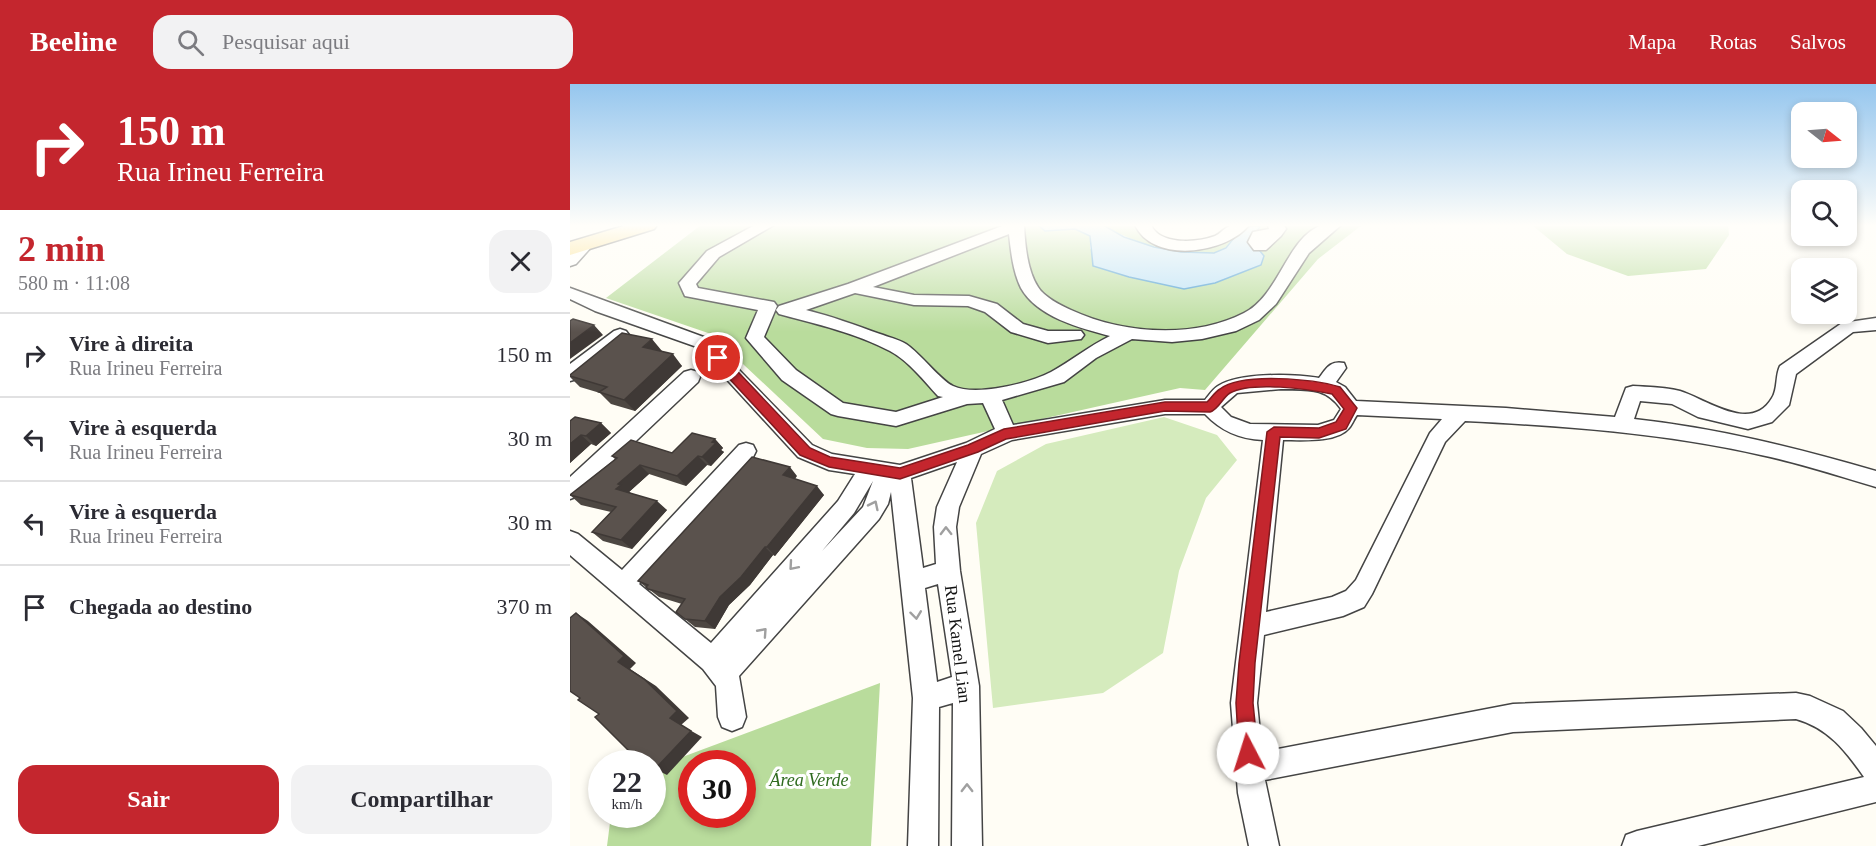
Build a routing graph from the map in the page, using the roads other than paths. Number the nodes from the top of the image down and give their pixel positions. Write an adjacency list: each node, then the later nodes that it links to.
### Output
1 (707, 261): 7 (street)
2 (925, 261): 5 (street)
3 (1022, 261): 10 (street)
4 (1296, 261): 11 (street)
5 (854, 288): 8 (street); 10 (street)
6 (570, 293): 30 (street)
7 (768, 306): 8 (street); 19 (street)
8 (787, 310): 19 (street)
9 (1876, 324): 24 (street)
10 (1078, 329): 11 (street); 13 (street)
11 (1130, 333): 13 (street)
12 (620, 335): 15 (street)
13 (1090, 354): 18 (street)
14 (1337, 368): 17 (street)
15 (570, 374)
16 (691, 377): 32 (street)
17 (1323, 386): 20 (street); 21 (street)
18 (990, 396): 19 (street); 26 (street)
19 (967, 397)
20 (1210, 407): 25 (street); 26 (street)
21 (1351, 408): 22 (street); 25 (street)
22 (1422, 412): 23 (street); 27 (street)
23 (1459, 414): 24 (street); 27 (street)
24 (1622, 425): 31 (street)
25 (1274, 432): 37 (street)
26 (1007, 434): 28 (street)
27 (1437, 438): 37 (street)
28 (973, 448): 30 (street); 34 (street, Rua Kamel Lian, one-way to 28)
29 (746, 451): 36 (street)
30 (886, 470): 35 (street); 38 (street)
31 (1876, 479)
32 (570, 490)
33 (570, 541): 36 (street)
34 (948, 571): 35 (street); 39 (street, Rua Kamel Lian)
35 (912, 582): 40 (street, one-way to 40)
36 (622, 586): 38 (street)
37 (1251, 627): 42 (street)
38 (718, 668): 41 (street)
39 (966, 686): 40 (street); 46 (street, Rua Kamel Lian, one-way to 39)
40 (926, 698): 45 (street)
41 (732, 717)
42 (1250, 769): 43 (street); 47 (street)
43 (1876, 770)
44 (1876, 788): 48 (street)
45 (923, 846)
46 (967, 846)
47 (1264, 846)
48 (1637, 846)

